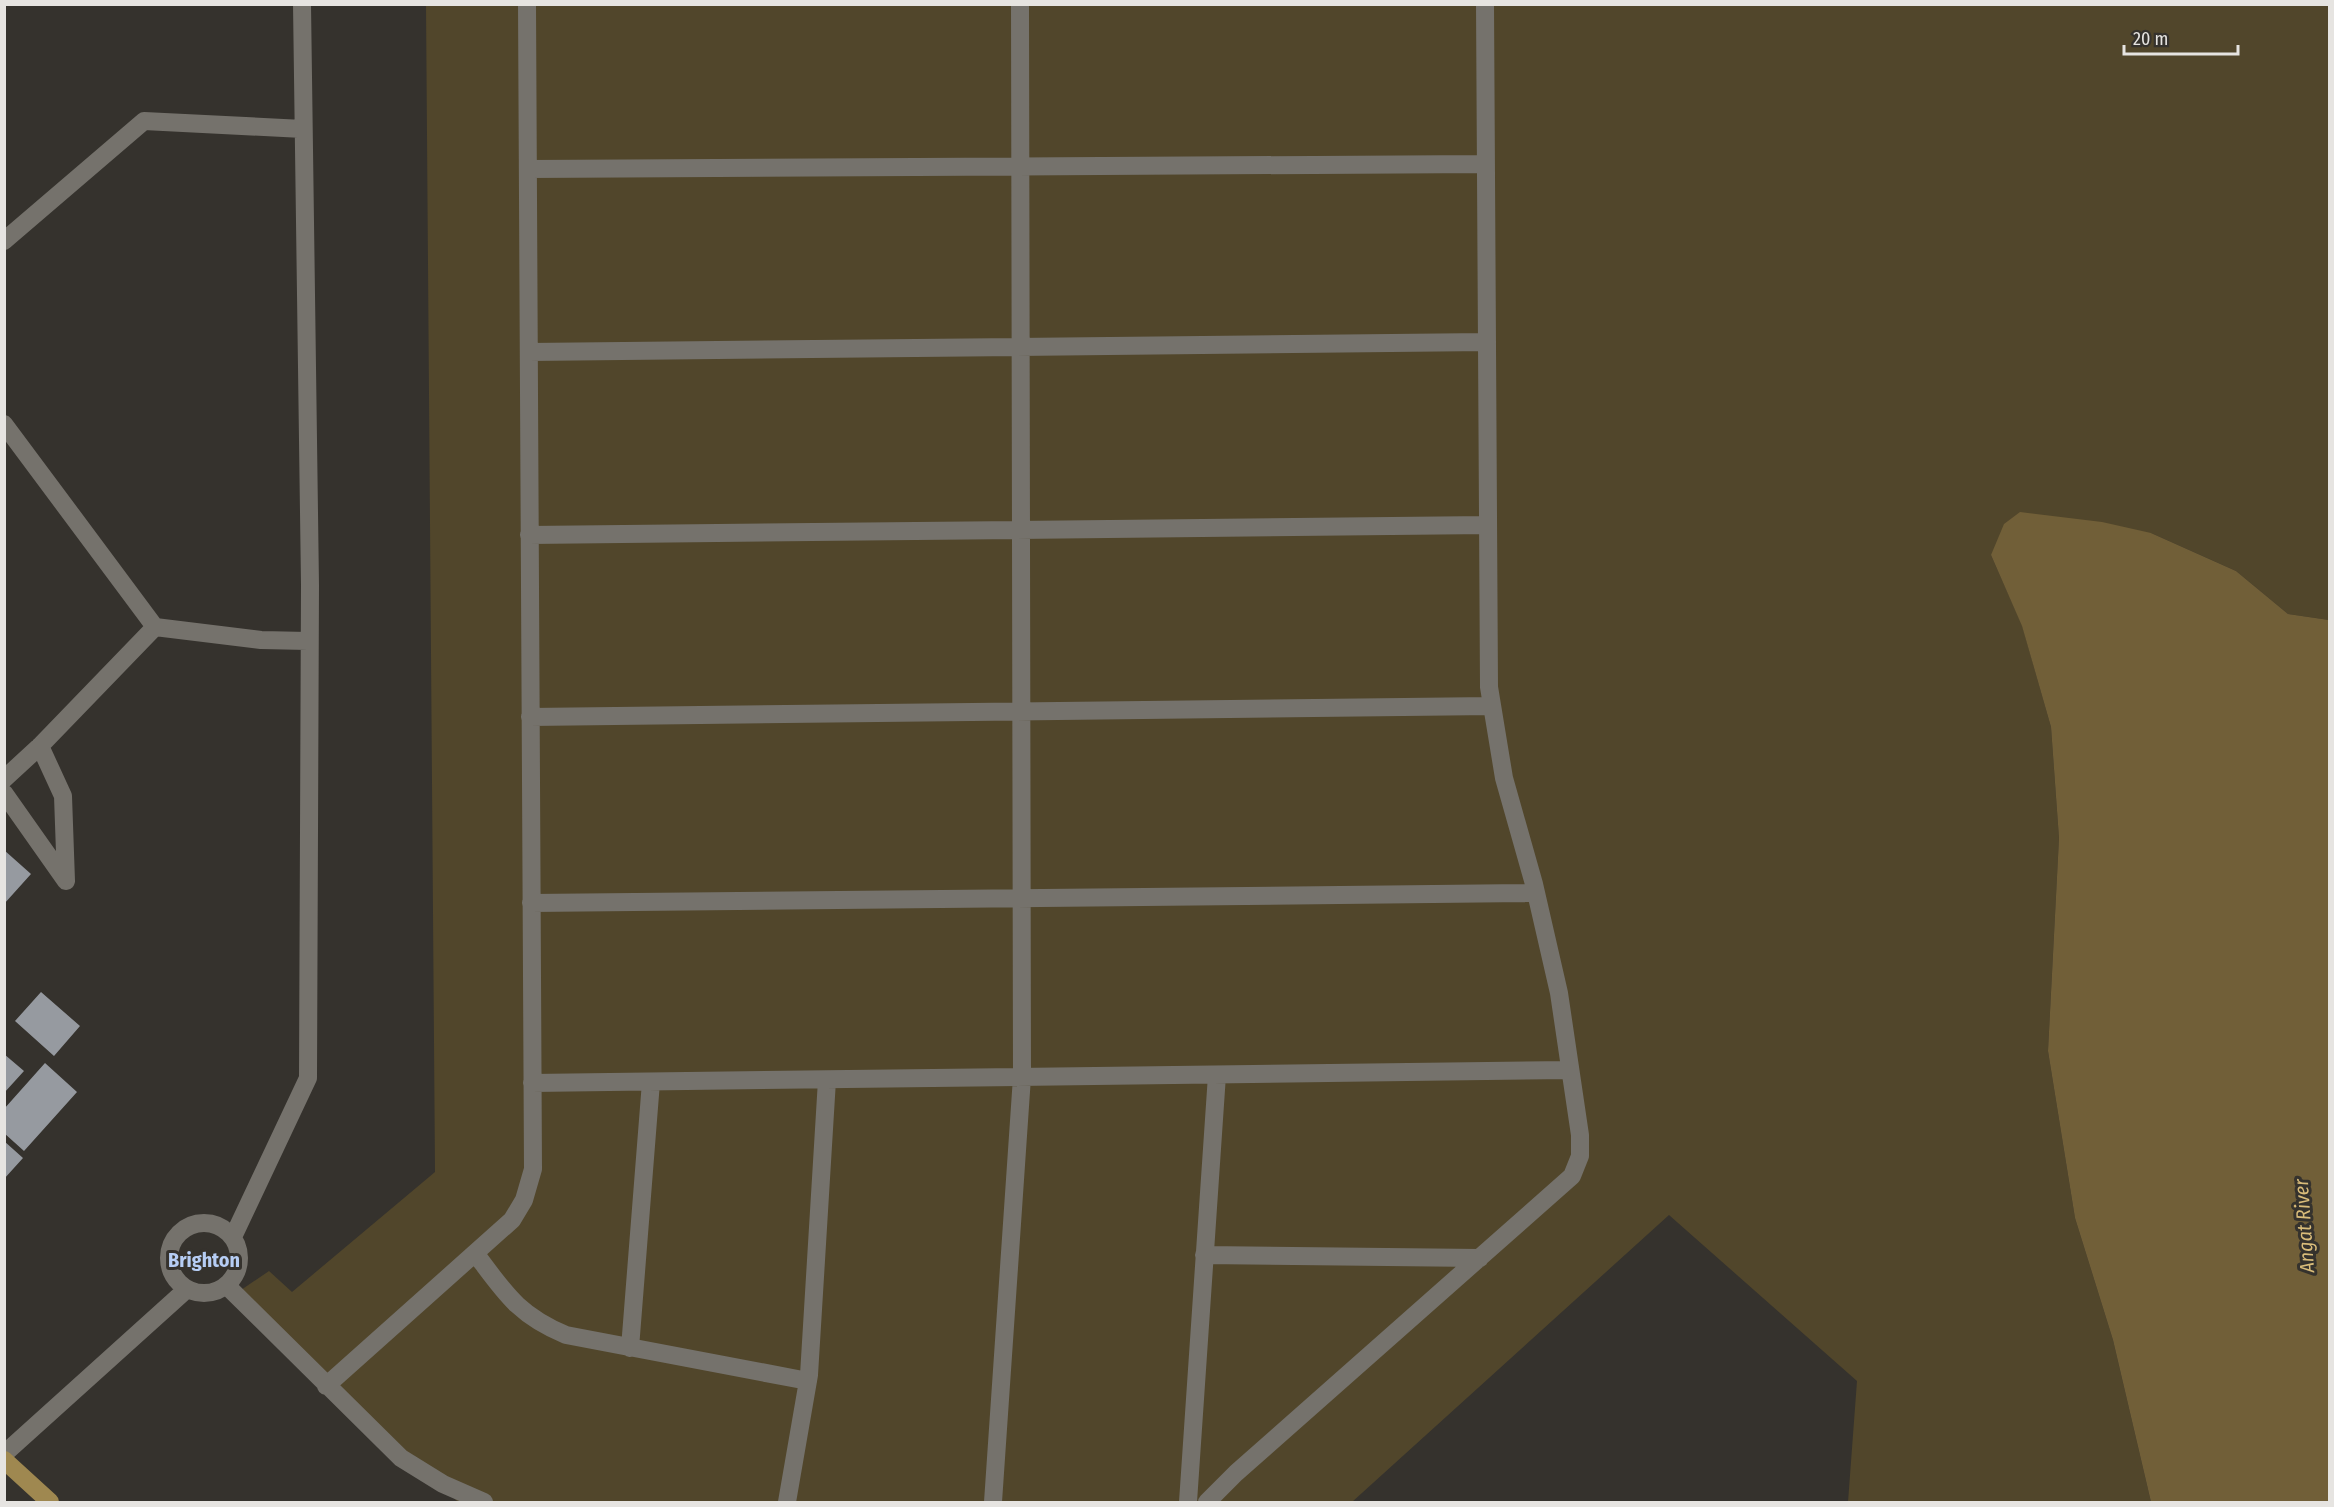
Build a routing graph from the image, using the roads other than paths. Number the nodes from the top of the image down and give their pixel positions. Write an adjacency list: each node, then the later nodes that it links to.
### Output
1 (302, 4): 5 (street)
2 (527, 4): 8 (street)
3 (1020, 4): 7 (street)
4 (1485, 4): 6 (street)
5 (303, 129): 9 (street); 18 (street)
6 (1486, 164): 7 (street); 10 (street)
7 (1021, 166): 8 (street); 11 (street)
8 (528, 169): 12 (street)
9 (4, 241)
10 (1487, 342): 11 (street); 14 (street)
11 (1021, 346): 12 (street); 15 (street)
12 (529, 352): 16 (street)
13 (4, 424): 17 (street)
14 (1488, 525): 15 (street); 19 (street)
15 (1021, 530): 16 (street); 20 (street)
16 (530, 535): 21 (street)
17 (155, 627): 18 (street); 22 (street)
18 (308, 641): 34 (street)
19 (1492, 706): 20 (street); 25 (street)
20 (1021, 712): 21 (street); 26 (street)
21 (530, 717): 27 (street)
22 (40, 747): 23 (street); 24 (street)
23 (4, 779)
24 (4, 793)
25 (1536, 893): 26 (street); 28 (street)
26 (1021, 898): 27 (street); 30 (street)
27 (531, 903): 33 (street)
28 (1570, 1071): 29 (street); 37 (street)
29 (1217, 1075): 30 (street); 36 (street)
30 (1022, 1077): 31 (street); 48 (street)
31 (827, 1080): 32 (street); 41 (street)
32 (651, 1082): 33 (street); 40 (street)
33 (532, 1083): 35 (street)
34 (233, 1237): 38 (street); 39 (street)
35 (475, 1253): 40 (street); 42 (street)
36 (1204, 1255): 37 (street); 49 (street)
37 (1480, 1258): 50 (street)
38 (226, 1285): 39 (street); 42 (street)
39 (187, 1289): 43 (street)
40 (630, 1348): 41 (street)
41 (808, 1381): 47 (street)
42 (326, 1386): 46 (street)
43 (4, 1454)
44 (4, 1460): 45 (main road)
45 (50, 1503)
46 (484, 1503)
47 (787, 1503)
48 (993, 1503)
49 (1188, 1503)
50 (1207, 1503)

